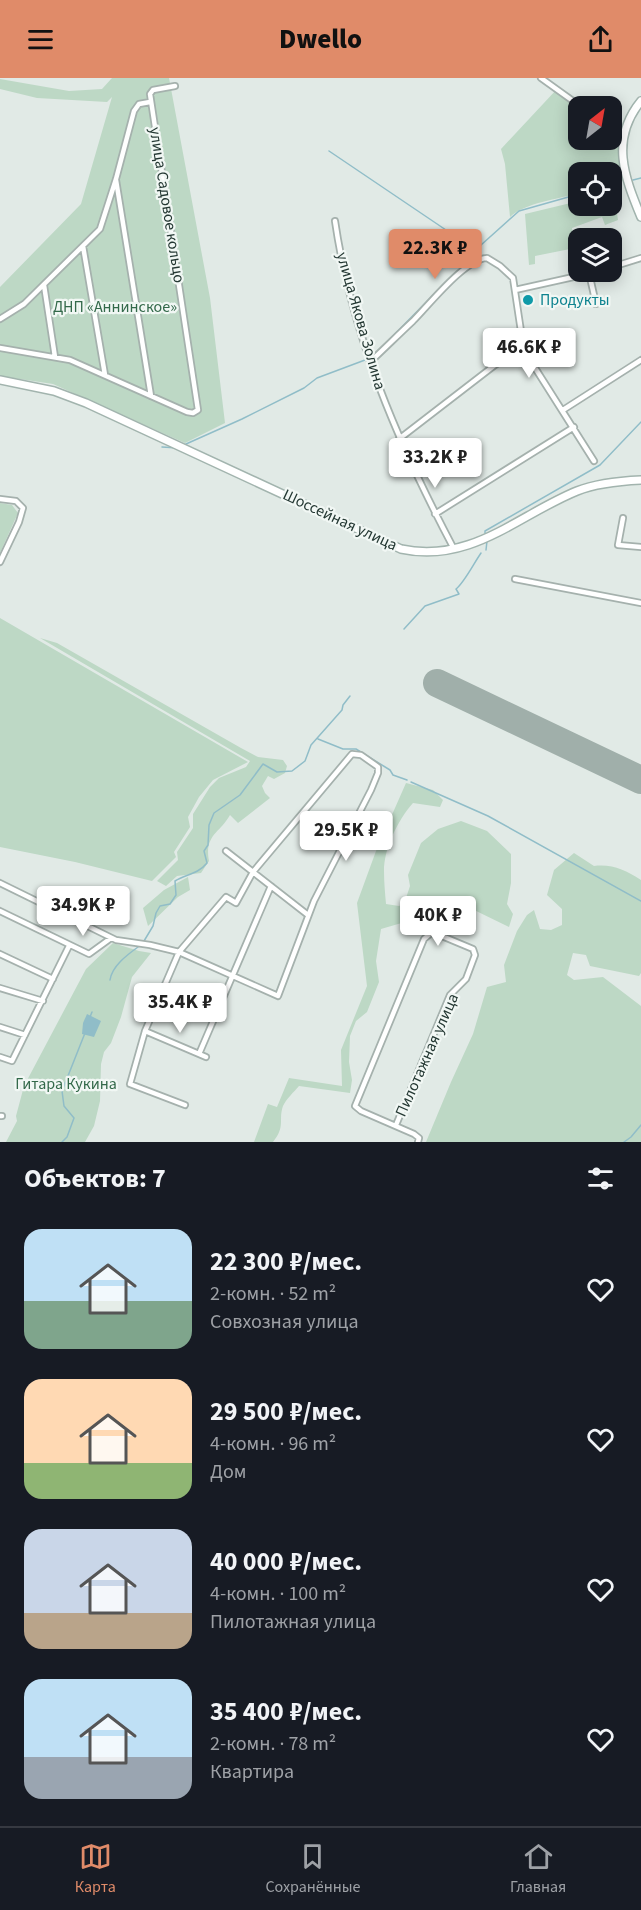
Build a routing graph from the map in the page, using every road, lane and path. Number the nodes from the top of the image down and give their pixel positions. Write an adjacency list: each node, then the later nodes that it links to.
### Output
1 (541, 78): 3 (street)
2 (175, 86): 5 (street)
3 (568, 97)
4 (641, 101): 6 (main road)
5 (150, 102): 7 (street, улица Садовое кольцо); 26 (street, улица Садовое кольцо)
6 (623, 141): 8 (main road)
7 (116, 180): 10 (street, улица Садовое кольцо); 26 (street)
8 (641, 217)
9 (335, 221): 23 (street, улица Якова Золина)
10 (83, 246): 15 (street, улица Садовое кольцо); 24 (street)
11 (641, 258): 12 (street)
12 (622, 264)
13 (568, 278): 16 (street)
14 (591, 282): 17 (street)
15 (44, 285): 18 (street, улица Садовое кольцо); 21 (street)
16 (515, 290): 19 (street); 23 (street)
17 (596, 304)
18 (0, 319)
19 (524, 346): 27 (street); 29 (street)
20 (0, 348): 21 (street, улица Садовое кольцо)
21 (55, 357): 24 (street, улица Садовое кольцо)
22 (641, 360): 27 (street)
23 (370, 362): 29 (street, улица Якова Золина)
24 (105, 375): 26 (street, улица Садовое кольцо)
25 (0, 380): 36 (main road, Шоссейная улица)
26 (151, 396)
27 (563, 410): 28 (street)
28 (574, 427): 30 (street); 33 (street)
29 (399, 439): 33 (street, улица Якова Золина)
30 (594, 461)
31 (641, 480): 36 (main road, Шоссейная улица)
32 (0, 500): 37 (street)
33 (435, 514): 36 (street, улица Якова Золина)
34 (623, 518): 35 (street)
35 (641, 548)
36 (453, 549)
37 (0, 562)
38 (515, 579): 39 (street)
39 (641, 603)
40 (226, 851): 41 (street)
41 (253, 872): 43 (street); 45 (street); 48 (street)
42 (0, 883): 46 (street)
43 (271, 886): 45 (street); 50 (street)
44 (0, 911): 47 (street)
45 (308, 915): 50 (street)
46 (111, 938): 47 (street); 48 (street)
47 (69, 946): 51 (street)
48 (179, 952): 50 (street); 55 (street)
49 (0, 954): 51 (street)
50 (232, 977): 57 (street)
51 (53, 979): 53 (street)
52 (0, 988): 53 (street)
53 (43, 1001): 56 (street)
54 (0, 1027): 56 (street)
55 (145, 1031): 57 (street); 60 (street)
56 (26, 1035): 59 (street)
57 (199, 1054): 58 (street)
58 (206, 1057)
59 (0, 1058)
60 (185, 1105)
61 (396, 1125): 61 (street, Пилотажная улица); 62 (street, Пилотажная улица)
62 (418, 1142)

